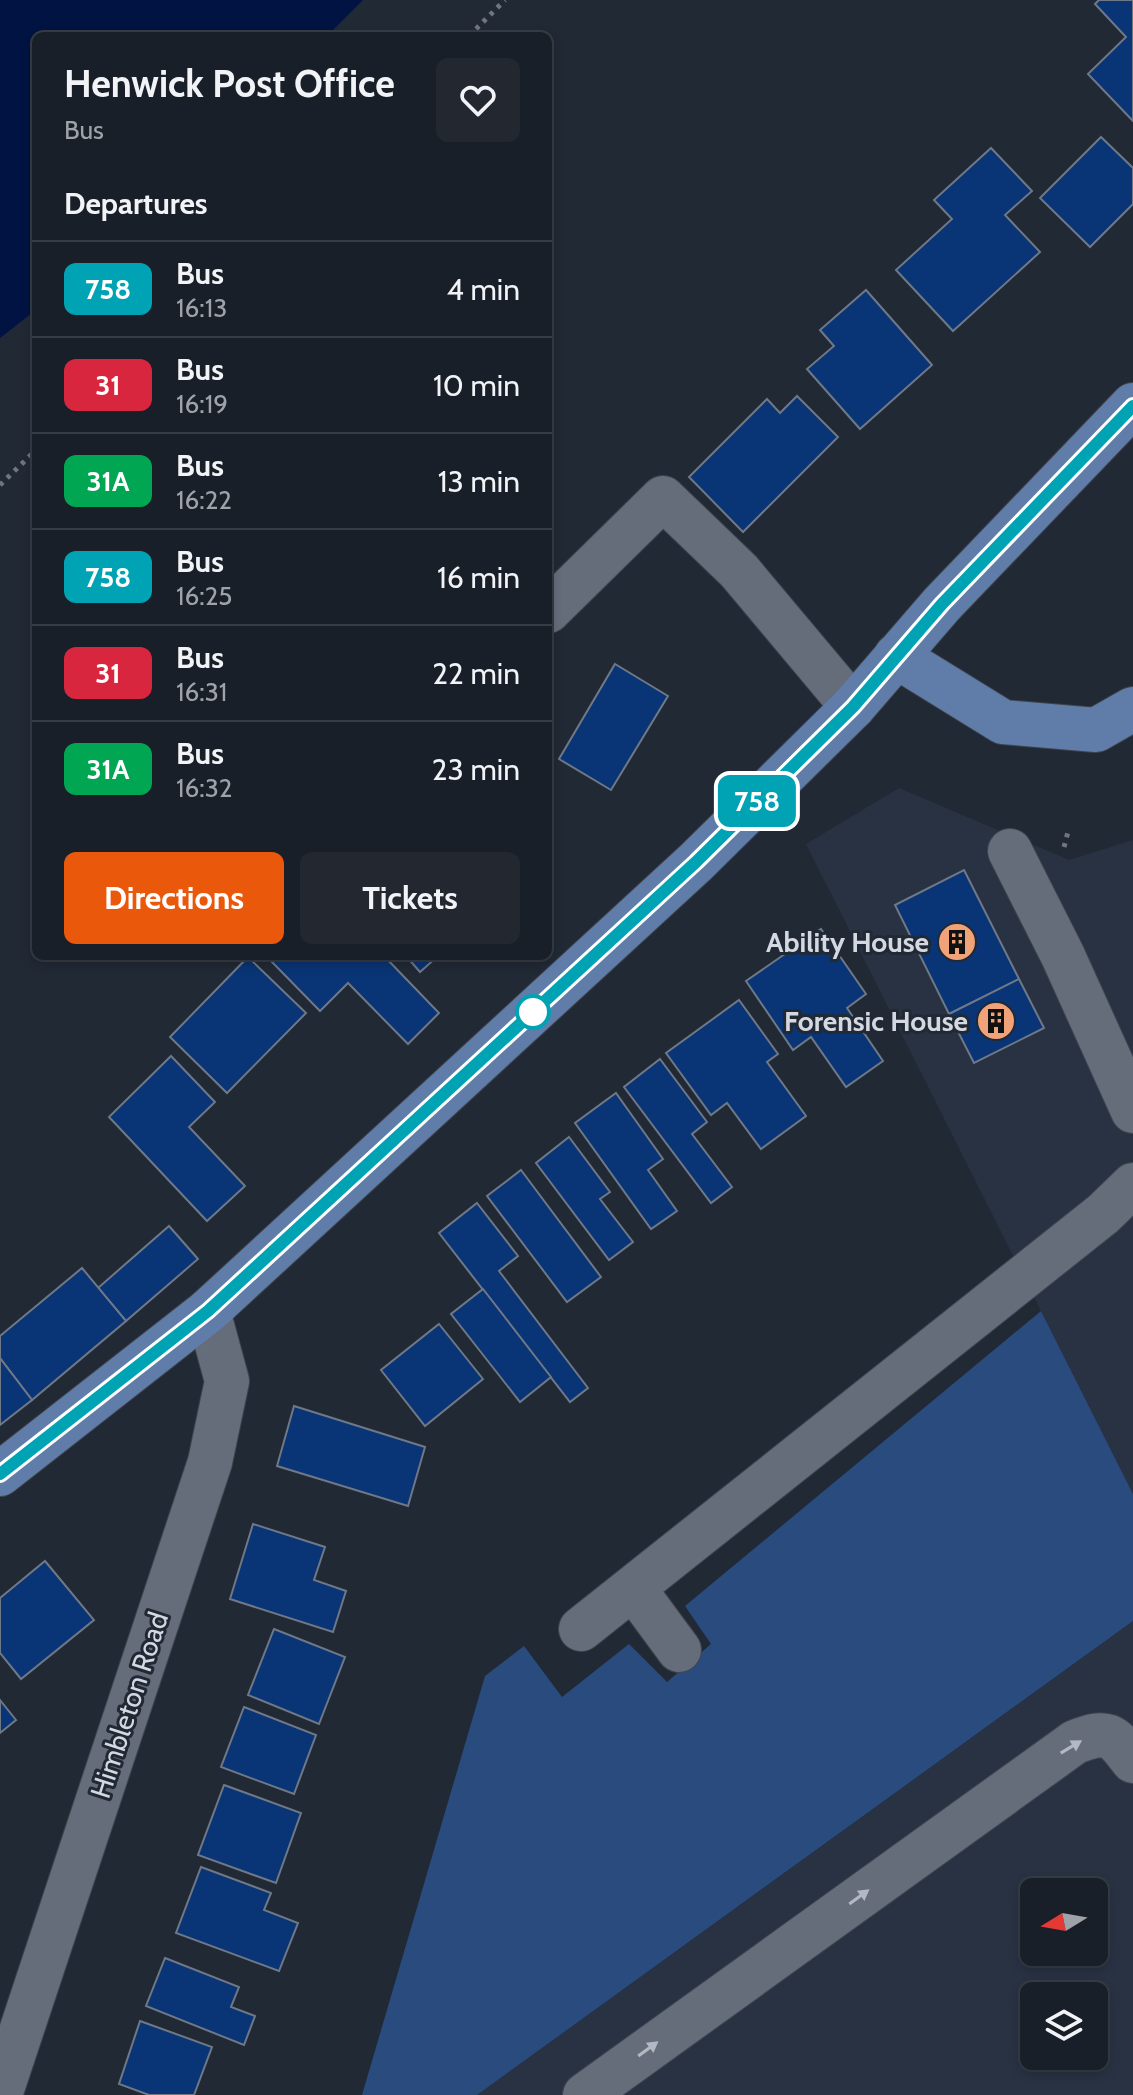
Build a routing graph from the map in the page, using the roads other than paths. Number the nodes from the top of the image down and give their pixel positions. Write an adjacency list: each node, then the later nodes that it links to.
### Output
1 (1133, 405): 3 (main road)
2 (552, 607): 4 (street)
3 (896, 656): 4 (main road); 5 (main road)
4 (853, 707): 9 (main road)
5 (1133, 709)
6 (1010, 851): 7 (street)
7 (1133, 1111)
8 (1133, 1185): 11 (street)
9 (208, 1311): 10 (main road); 15 (street, Himbleton Road)
10 (0, 1474)
11 (634, 1589): 12 (street); 13 (street)
12 (581, 1629)
13 (679, 1650)
14 (1133, 1761): 16 (street, one-way to 14)
15 (0, 2095)
16 (585, 2095)

